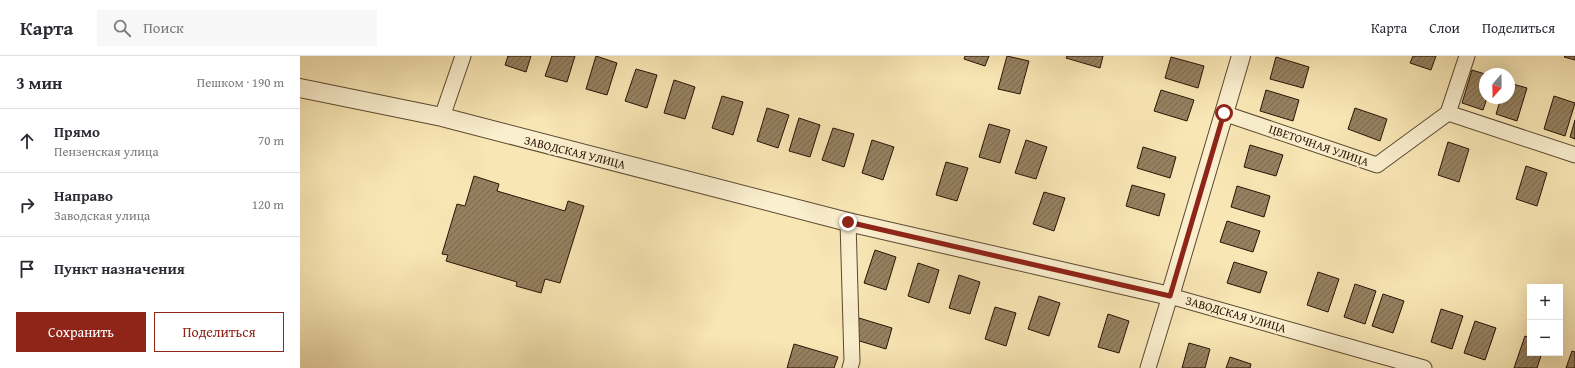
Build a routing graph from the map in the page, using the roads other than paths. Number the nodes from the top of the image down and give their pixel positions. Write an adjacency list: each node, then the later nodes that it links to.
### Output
1 (463, 56): 7 (street)
2 (1241, 56): 5 (street)
3 (1467, 56): 6 (street)
4 (300, 88): 7 (street, ЗАВОДСКАЯ УЛИЦА)
5 (1224, 113): 6 (street, ЦВЕТОЧНАЯ УЛИЦА); 10 (street)
6 (1448, 113): 8 (street)
7 (442, 117): 9 (street, ЗАВОДСКАЯ УЛИЦА)
8 (1575, 155)
9 (848, 222): 10 (street, ЗАВОДСКАЯ УЛИЦА); 12 (street)
10 (1170, 296): 11 (street, ЗАВОДСКАЯ УЛИЦА); 13 (street)
11 (1416, 367)
12 (850, 368)
13 (1148, 368)

